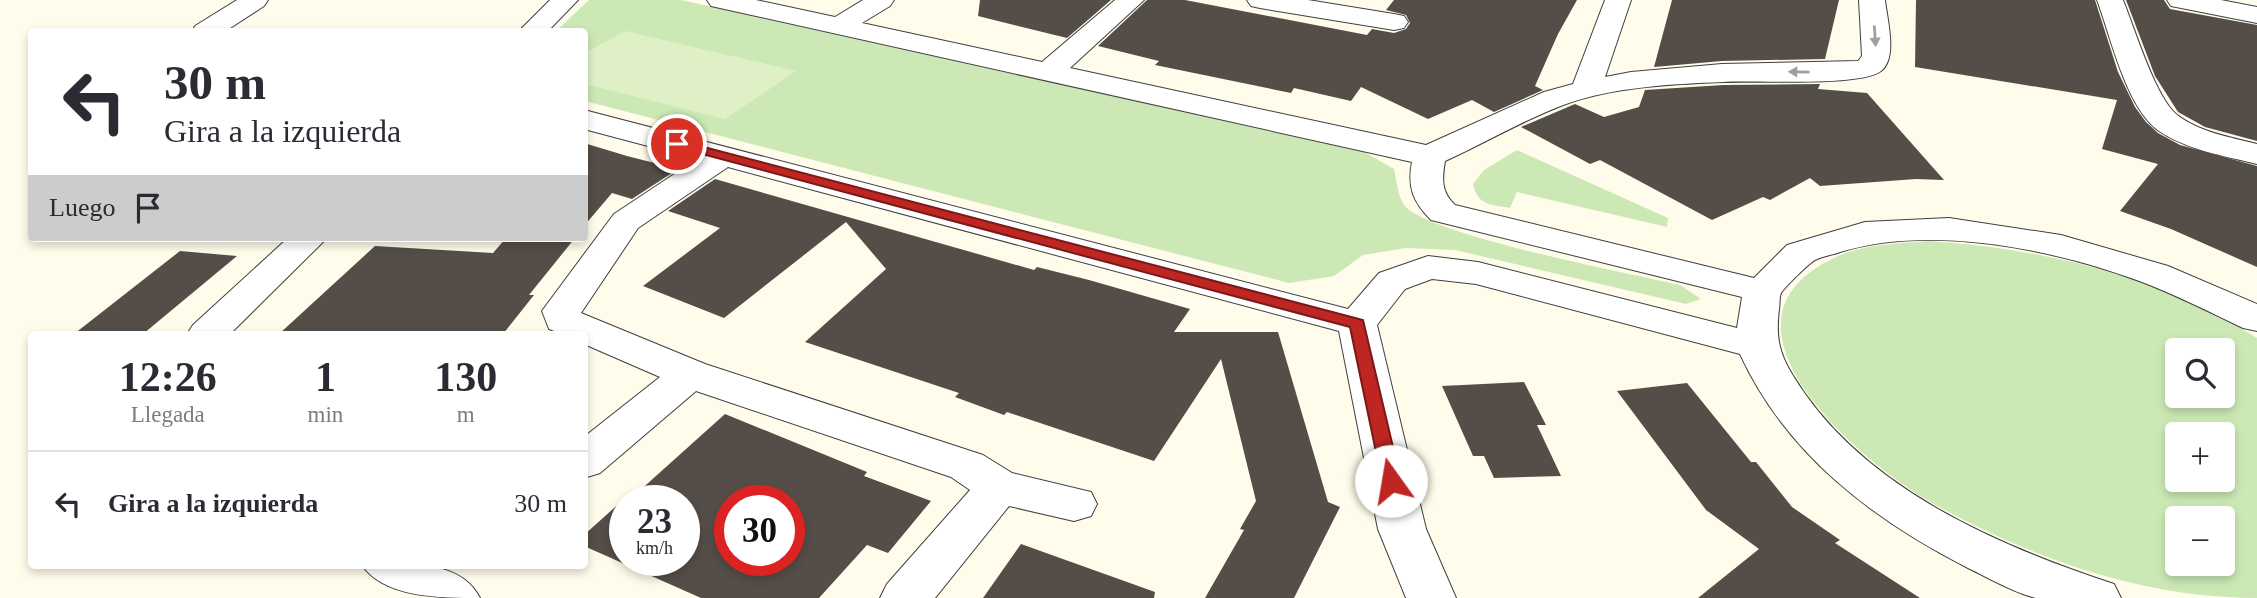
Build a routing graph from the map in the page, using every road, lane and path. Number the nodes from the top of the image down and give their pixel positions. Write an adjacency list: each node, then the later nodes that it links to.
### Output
1 (255, 0): 15 (street)
2 (565, 0): 16 (street)
3 (720, 0): 14 (street)
4 (881, 0): 14 (street)
5 (1131, 0): 17 (street)
6 (1260, 0): 11 (street)
7 (1618, 0): 18 (street)
8 (1872, 0): 18 (street, one-way to 18)
9 (2110, 0): 20 (street)
10 (2180, 0): 12 (street)
11 (1351, 7): 13 (street)
12 (2257, 15)
13 (1394, 22)
14 (839, 26): 17 (street)
15 (211, 28)
16 (535, 28)
17 (1049, 71): 22 (street)
18 (1586, 90): 22 (street)
19 (588, 120): 21 (street)
20 (2257, 154)
21 (723, 156): 26 (street); 29 (street)
22 (1430, 156): 24 (street)
23 (305, 242): 27 (street)
24 (1762, 291): 25 (street); 28 (street)
25 (2257, 319)
26 (1357, 324): 28 (street); 36 (street)
27 (210, 331)
28 (1757, 346): 37 (street)
29 (690, 374): 30 (street); 31 (street)
30 (588, 459)
31 (999, 487): 32 (street); 35 (street)
32 (1074, 504)
33 (400, 569): 34 (street)
34 (450, 584)
35 (905, 598)
36 (1431, 598)
37 (2096, 598)

